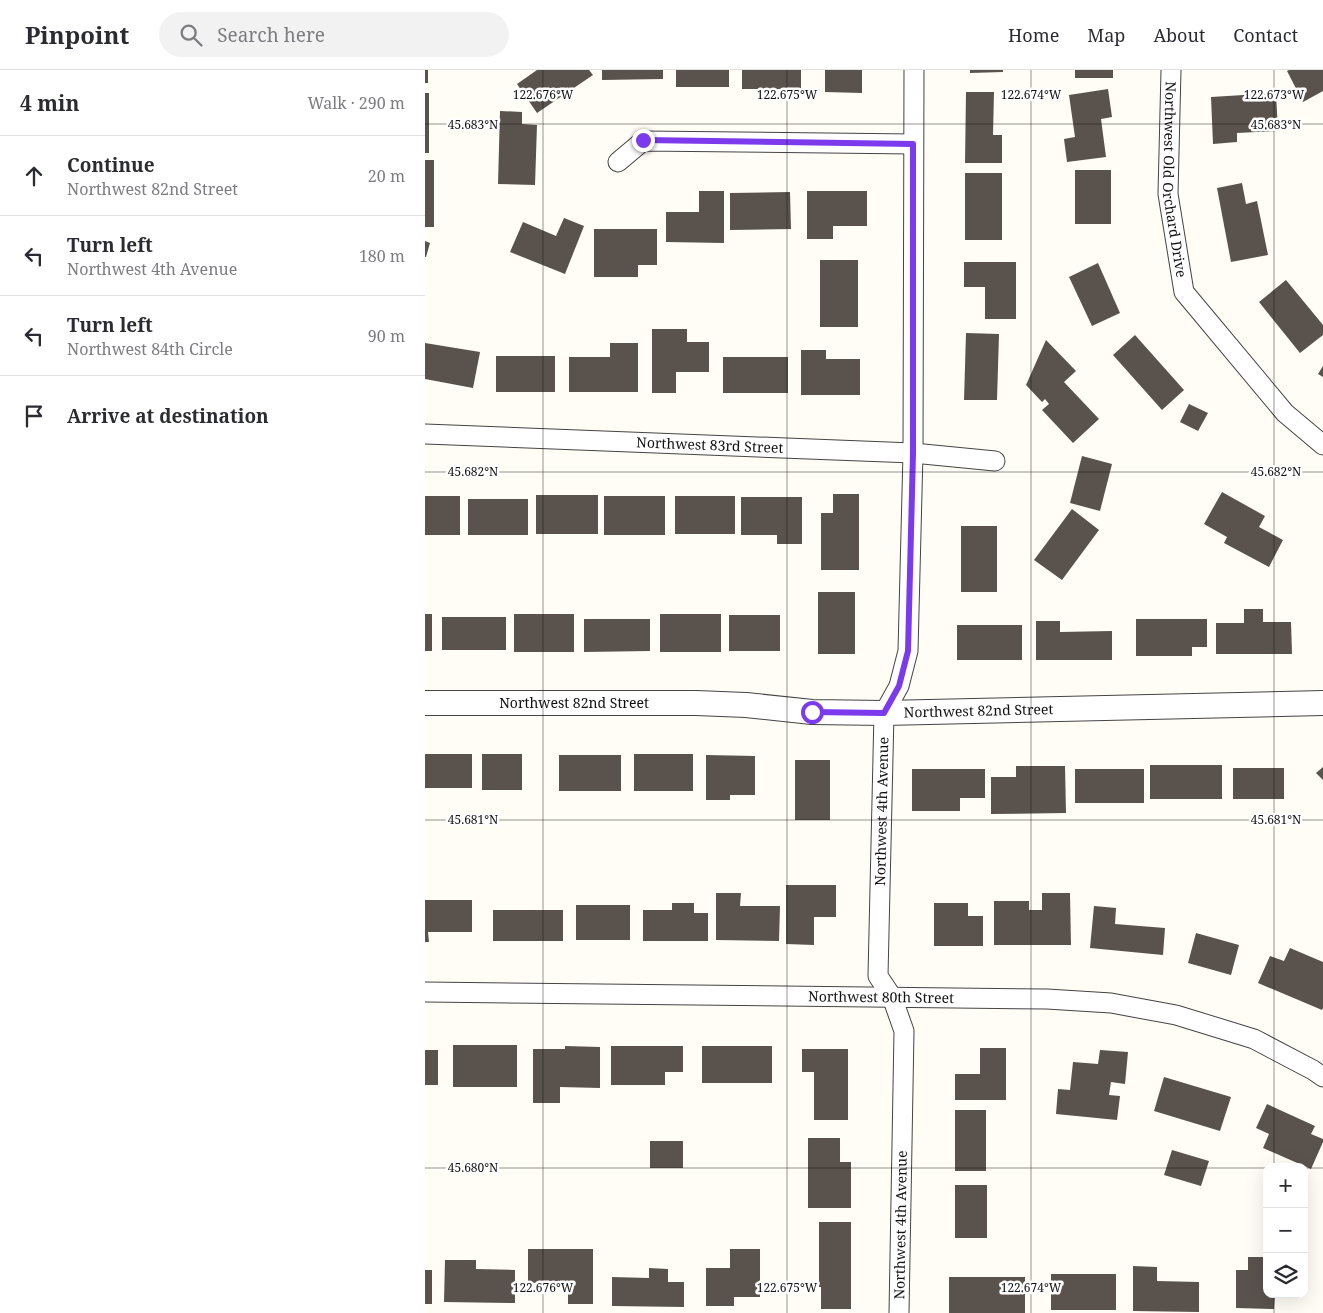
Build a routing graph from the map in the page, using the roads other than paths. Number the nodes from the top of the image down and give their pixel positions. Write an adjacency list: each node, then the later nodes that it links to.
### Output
1 (914, 70): 3 (street, Northwest 4th Avenue)
2 (1171, 70): 6 (street, Northwest Old Orchard Drive)
3 (913, 144): 4 (street); 7 (street, Northwest 4th Avenue)
4 (618, 162)
5 (425, 434): 7 (street, Northwest 83rd Street)
6 (1323, 445)
7 (913, 453): 8 (street, Northwest 83rd Street); 11 (street, Northwest 4th Avenue)
8 (995, 461)
9 (425, 703): 11 (street, Northwest 82nd Street)
10 (1323, 703): 11 (street, Northwest 82nd Street)
11 (884, 713): 13 (street, Northwest 4th Avenue)
12 (425, 992): 13 (street, Northwest 80th Street)
13 (892, 997): 14 (street, Northwest 80th Street); 15 (street, Northwest 4th Avenue)
14 (1323, 1077)
15 (899, 1313)

